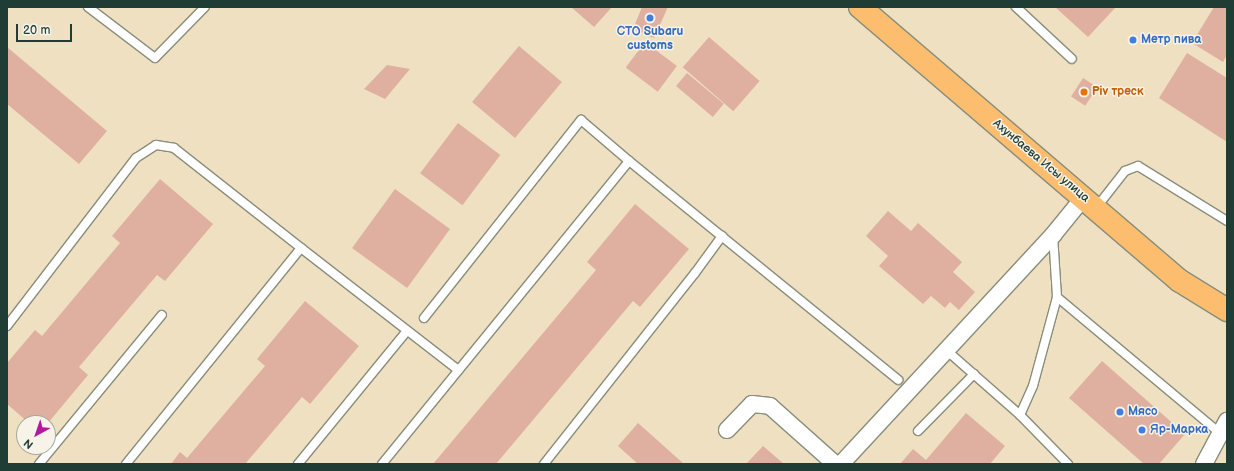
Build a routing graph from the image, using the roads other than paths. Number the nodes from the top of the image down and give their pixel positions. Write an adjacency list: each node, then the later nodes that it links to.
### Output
1 (88, 7): 2 (lane)
2 (205, 7)
3 (1016, 7): 5 (lane)
4 (869, 10): 7 (main road, Ахунбаева Исы улица)
5 (1072, 59)
6 (629, 162): 10 (lane); 15 (lane); 19 (lane)
7 (1090, 202): 8 (lane); 9 (street); 13 (main road, Ахунбаева Исы улица)
8 (1227, 221)
9 (1053, 235): 12 (lane); 18 (street)
10 (722, 236): 21 (lane); 30 (lane)
11 (300, 248): 16 (lane); 17 (lane); 27 (lane)
12 (1058, 296): 22 (lane); 23 (lane)
13 (1227, 310)
14 (162, 315): 26 (lane)
15 (424, 318)
16 (7, 326)
17 (407, 331): 19 (lane); 28 (lane)
18 (946, 349): 20 (lane); 32 (street)
19 (458, 370): 29 (lane)
20 (974, 374): 22 (lane); 25 (lane)
21 (898, 380)
22 (1020, 415): 33 (lane)
23 (1224, 427): 34 (street)
24 (727, 430): 31 (street)
25 (918, 432)
26 (39, 464)
27 (126, 464)
28 (298, 464)
29 (382, 464)
30 (544, 464)
31 (835, 464)
32 (841, 464)
33 (1068, 464)
34 (1204, 464)

